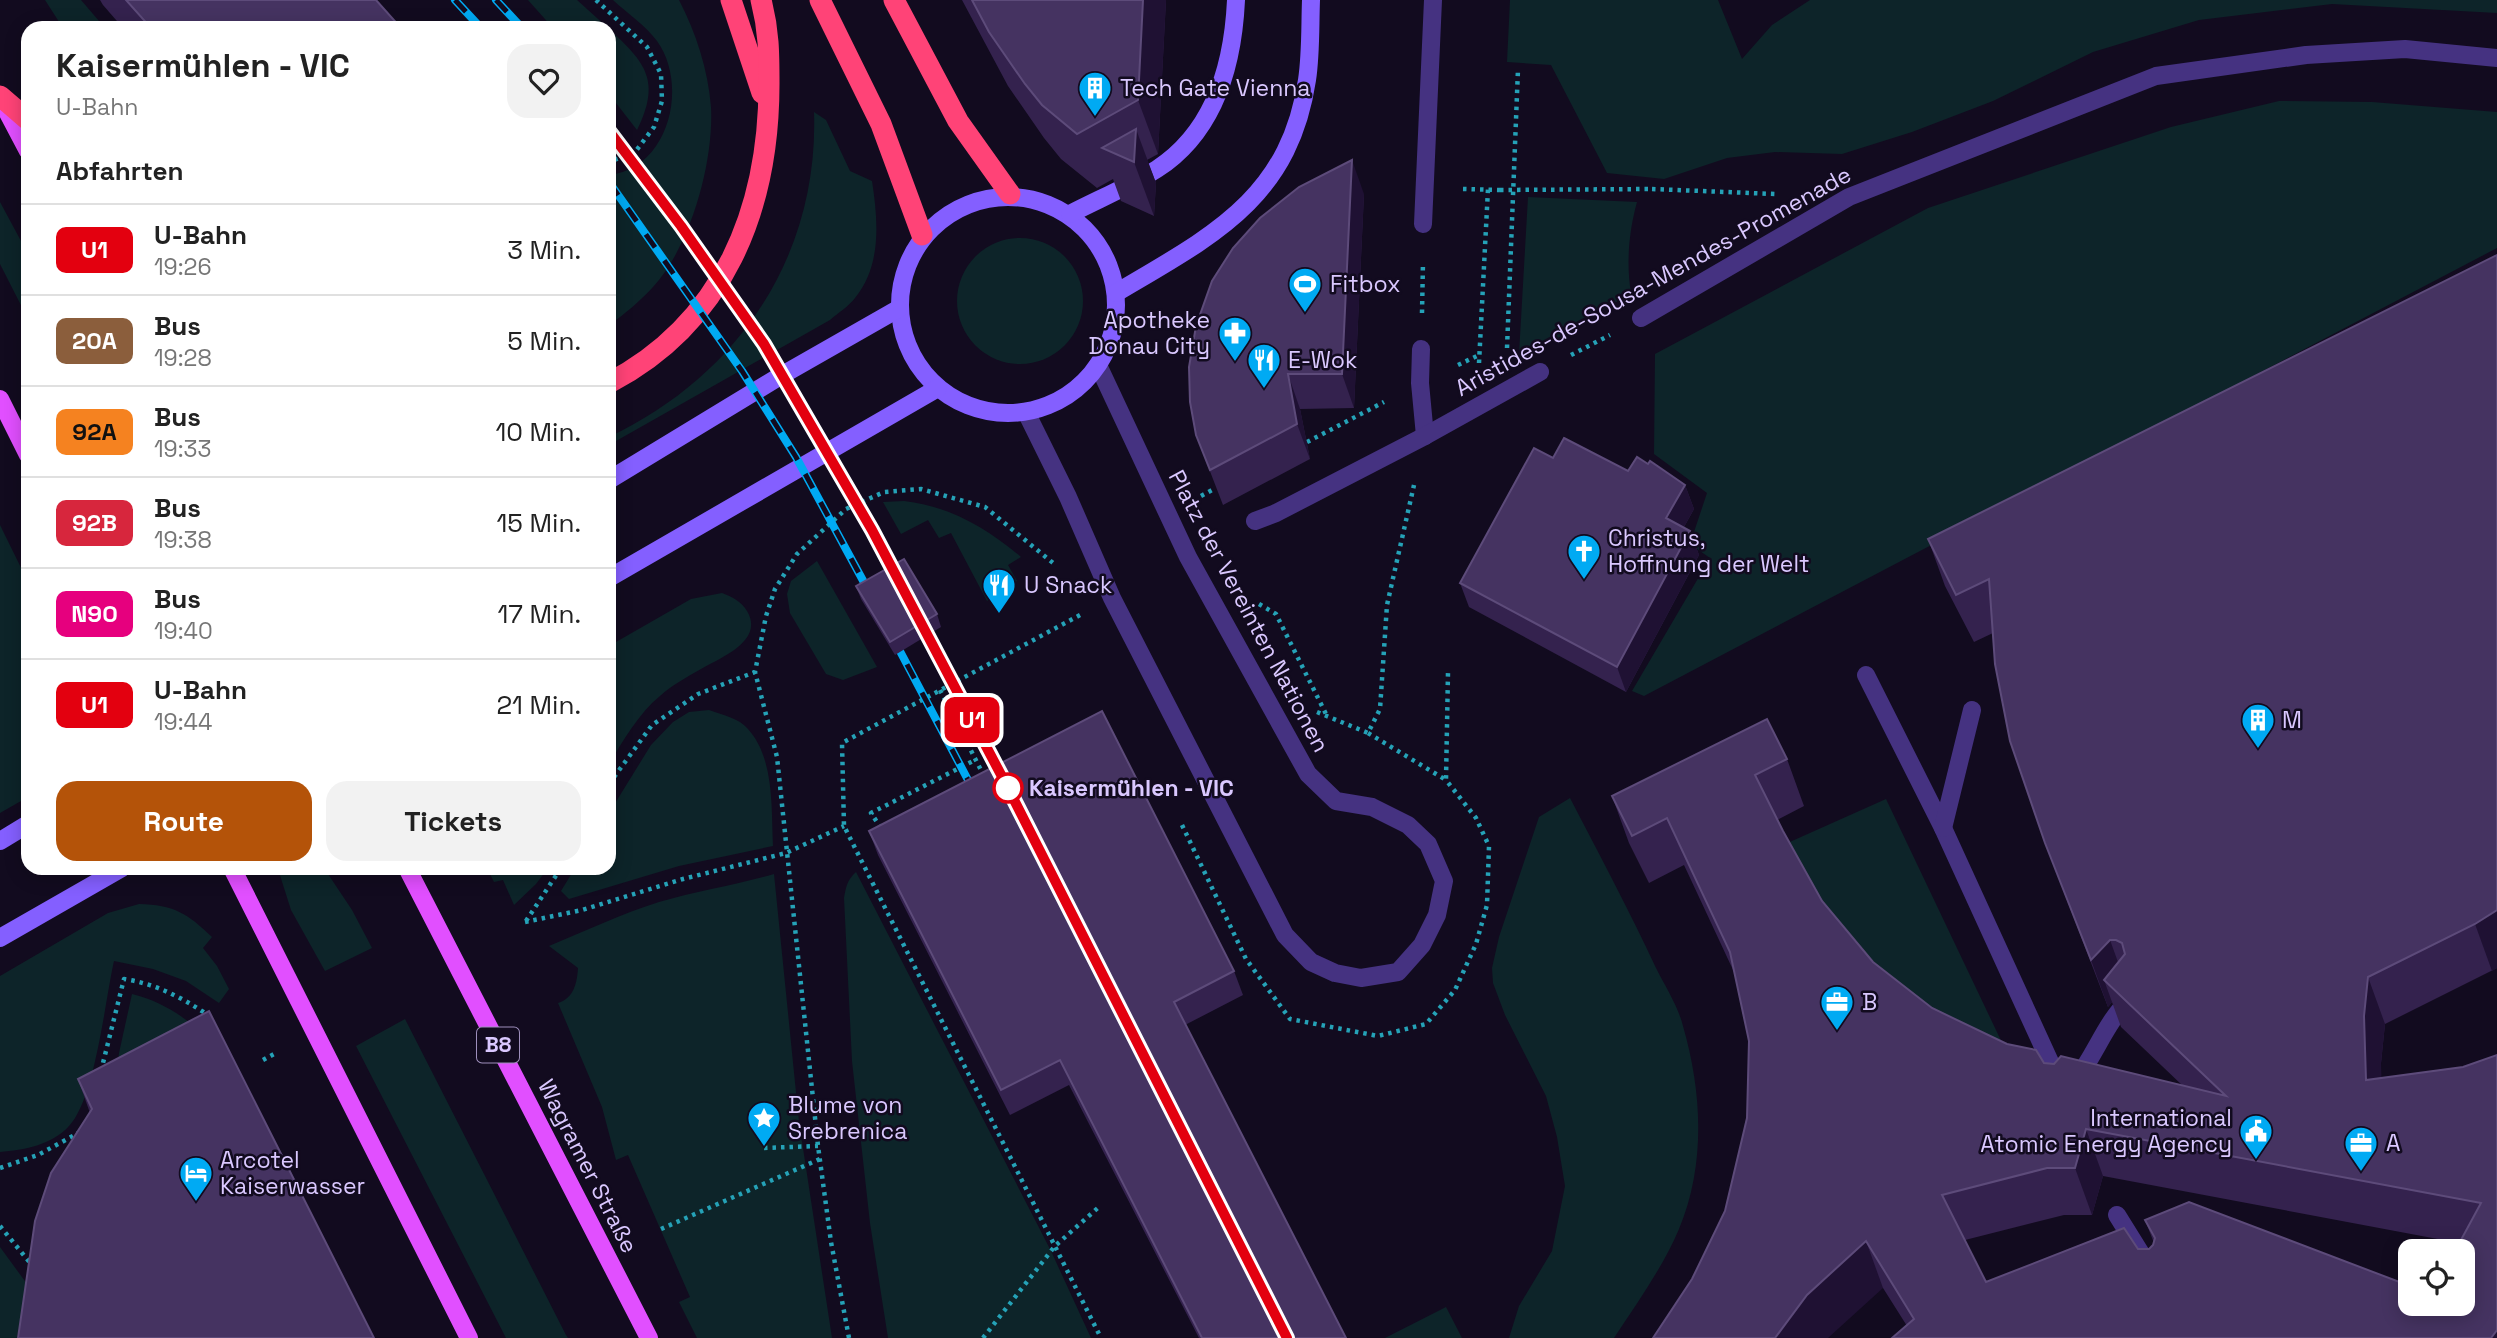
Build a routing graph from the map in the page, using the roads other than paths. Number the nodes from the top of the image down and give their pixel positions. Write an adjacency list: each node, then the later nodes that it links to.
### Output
1 (731, 0): 10 (highway)
2 (761, 0): 10 (highway)
3 (820, 0): 16 (highway)
4 (894, 0): 13 (highway)
5 (1236, 0): 14 (main road)
6 (1311, 0): 17 (main road)
7 (1433, 0): 15 (street)
8 (2497, 58): 19 (street, Aristides-de-Sousa-Mendes-Promenade)
9 (0, 97): 11 (highway); 12 (main road)
10 (769, 111): 23 (highway)
11 (21, 114)
12 (21, 138)
13 (1010, 194): 14 (main road); 16 (main road)
14 (1070, 214): 17 (main road)
15 (1423, 224)
16 (922, 235): 18 (main road)
17 (1116, 293): 21 (main road)
18 (898, 309): 24 (main road); 29 (main road)
19 (1640, 318)
20 (1421, 348): 27 (street)
21 (1098, 365): 26 (main road); 26 (street, Platz der Vereinten Nationen)
22 (1540, 372): 27 (street, Aristides-de-Sousa-Mendes-Promenade)
23 (616, 379)
24 (938, 388): 26 (main road); 31 (main road)
25 (0, 399): 28 (main road)
26 (1026, 412)
27 (1425, 436): 30 (street, Aristides-de-Sousa-Mendes-Promenade)
28 (21, 441)
29 (616, 476)
30 (1255, 521)
31 (616, 574)
32 (1867, 675): 35 (street)
33 (1972, 710): 35 (street)
34 (21, 828): 36 (main road)
35 (1943, 828): 41 (street)
36 (0, 841)
37 (110, 875): 40 (main road)
38 (236, 875): 44 (main road)
39 (411, 875): 45 (main road, Wagramer Straße / B8)
40 (0, 938)
41 (2132, 998)
42 (2117, 1215): 43 (street)
43 (2161, 1286)
44 (469, 1338)
45 (649, 1338)

